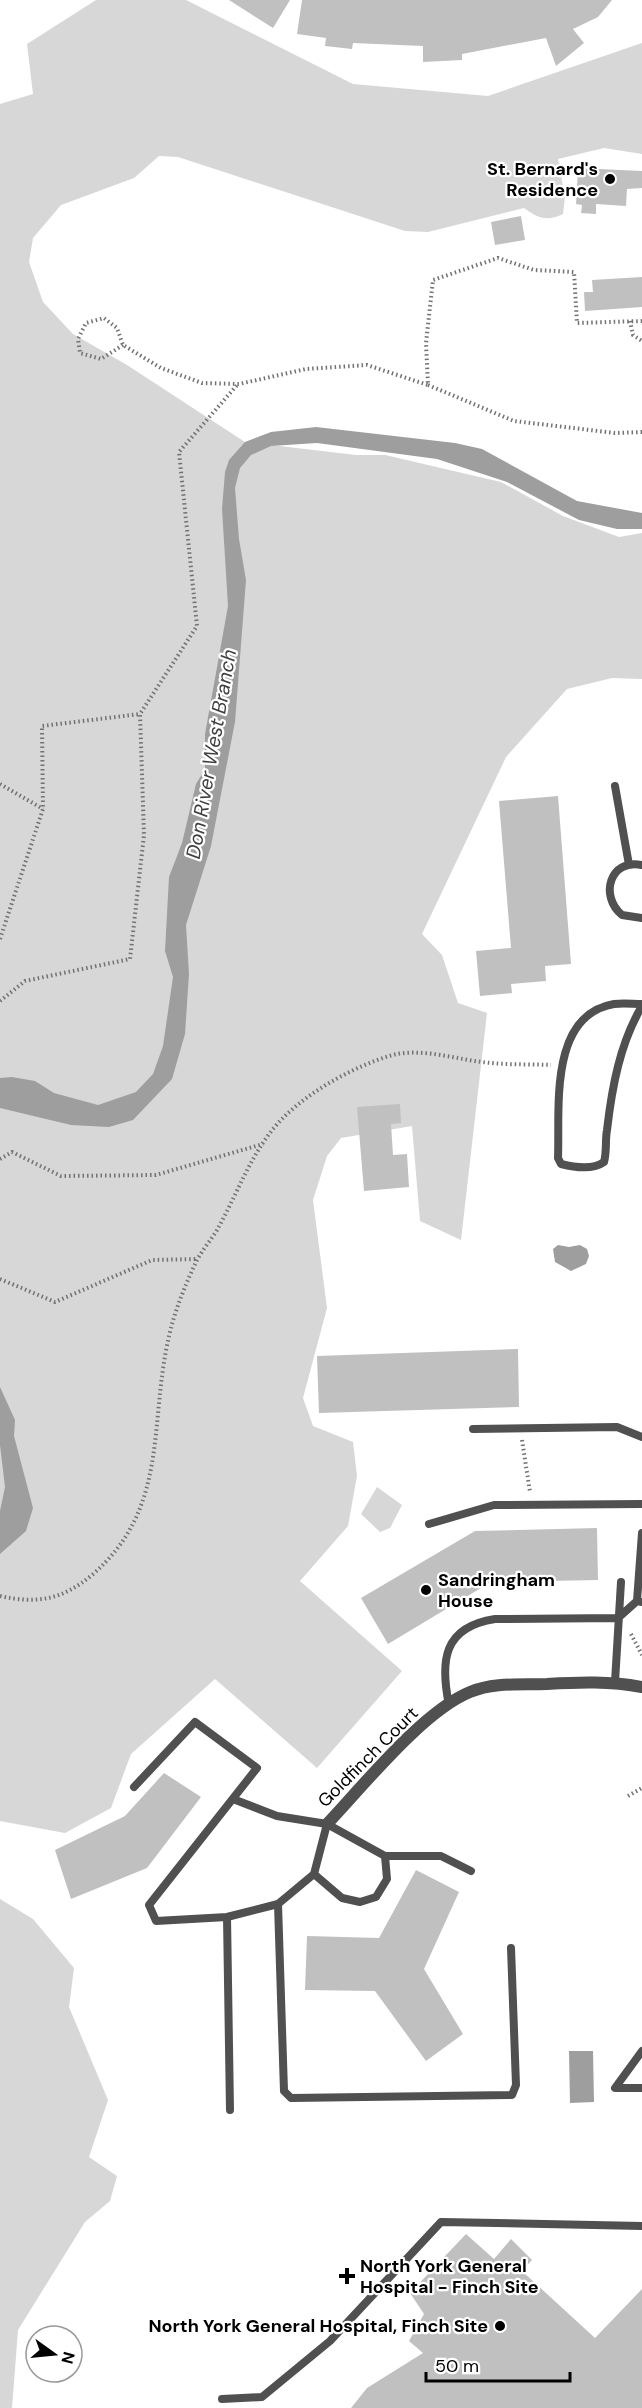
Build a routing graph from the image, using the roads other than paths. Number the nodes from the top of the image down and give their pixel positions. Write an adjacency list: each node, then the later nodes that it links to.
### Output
1 (615, 786): 2 (lane)
2 (629, 865): 3 (lane); 4 (lane)
3 (642, 865)
4 (642, 918)
5 (642, 1005): 5 (lane)
6 (473, 1429): 7 (lane)
7 (642, 1437)
8 (642, 1504): 9 (lane)
9 (429, 1524)
10 (642, 1533): 11 (lane)
11 (641, 1565): 13 (lane)
12 (621, 1582): 14 (lane)
13 (640, 1601): 14 (lane)
14 (618, 1618): 15 (lane); 17 (lane)
15 (615, 1682): 16 (street, Goldfinch Court); 17 (street, Goldfinch Court)
16 (642, 1687)
17 (449, 1705): 20 (street, Goldfinch Court)
18 (134, 1787): 19 (lane)
19 (233, 1799): 20 (lane); 25 (lane)
20 (327, 1824): 21 (lane); 23 (lane)
21 (385, 1857): 22 (lane); 23 (lane)
22 (471, 1871)
23 (314, 1874): 24 (lane)
24 (279, 1904): 25 (lane); 26 (lane)
25 (227, 1917): 29 (lane)
26 (511, 1948)
27 (642, 2051): 28 (lane)
28 (642, 2088)
29 (230, 2110)
30 (642, 2226): 31 (lane)
31 (222, 2399)

